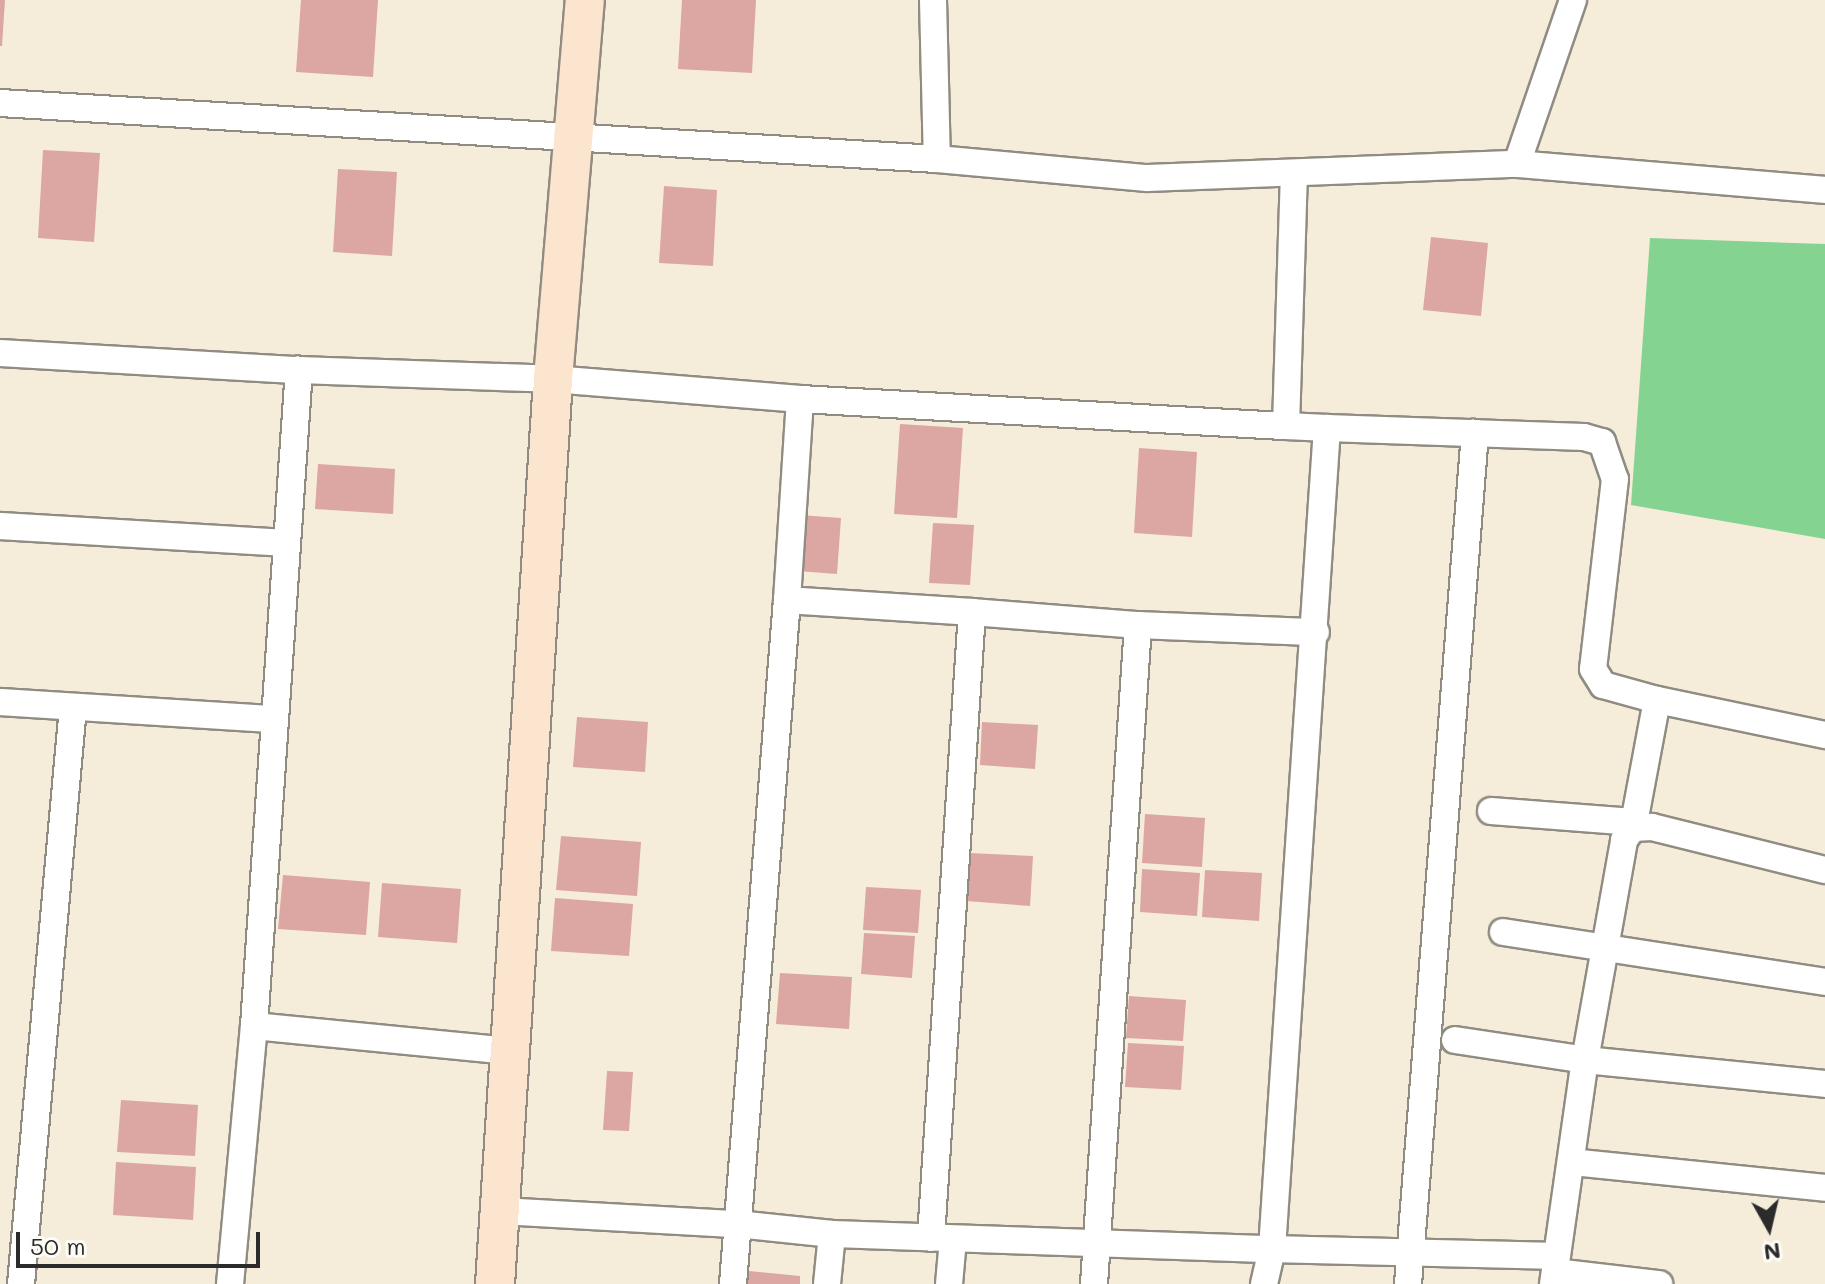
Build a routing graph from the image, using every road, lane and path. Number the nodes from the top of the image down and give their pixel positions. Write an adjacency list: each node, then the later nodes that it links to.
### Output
1 (585, 0): 5 (street)
2 (933, 0): 6 (street)
3 (1573, 0): 7 (street)
4 (0, 103): 5 (street)
5 (573, 137): 6 (street); 12 (street)
6 (937, 159): 8 (street)
7 (1517, 164): 8 (street); 9 (street)
8 (1294, 173): 14 (street)
9 (1825, 190)
10 (0, 353): 11 (street)
11 (299, 370): 12 (street); 18 (street)
12 (553, 379): 13 (street); 36 (street)
13 (800, 399): 14 (street); 19 (street)
14 (1286, 426): 15 (street)
15 (1327, 428): 16 (street); 22 (street)
16 (1475, 433): 23 (street); 47 (street)
17 (0, 526): 18 (street)
18 (286, 543): 26 (street)
19 (787, 600): 20 (street); 42 (street)
20 (972, 612): 21 (street); 44 (street)
21 (1138, 625): 22 (street); 45 (street)
22 (1316, 632): 46 (street)
23 (1657, 700): 27 (street); 29 (street)
24 (0, 702): 25 (street)
25 (73, 707): 26 (street); 49 (street)
26 (273, 719): 34 (street)
27 (1825, 735)
28 (1491, 811): 29 (street)
29 (1634, 825): 30 (street); 32 (street)
30 (1825, 870)
31 (1503, 932): 32 (street)
32 (1606, 946): 33 (street); 37 (street)
33 (1825, 982)
34 (254, 1026): 36 (street); 50 (street)
35 (1455, 1040): 37 (street)
36 (507, 1051): 41 (street)
37 (1585, 1060): 38 (street); 39 (street)
38 (1825, 1084)
39 (1571, 1162): 40 (street); 48 (street)
40 (1825, 1188)
41 (501, 1211): 42 (street); 51 (street)
42 (737, 1224): 43 (street); 52 (street)
43 (832, 1234): 44 (street); 53 (street)
44 (942, 1238): 45 (street); 54 (street)
45 (1097, 1244): 46 (street); 55 (street)
46 (1272, 1249): 47 (street); 56 (street)
47 (1413, 1252): 48 (street); 57 (street)
48 (1554, 1270): 58 (street)
49 (21, 1284)
50 (230, 1284)
51 (495, 1284)
52 (733, 1284)
53 (827, 1284)
54 (949, 1284)
55 (1094, 1284)
56 (1264, 1284)
57 (1408, 1284)
58 (1659, 1284)

